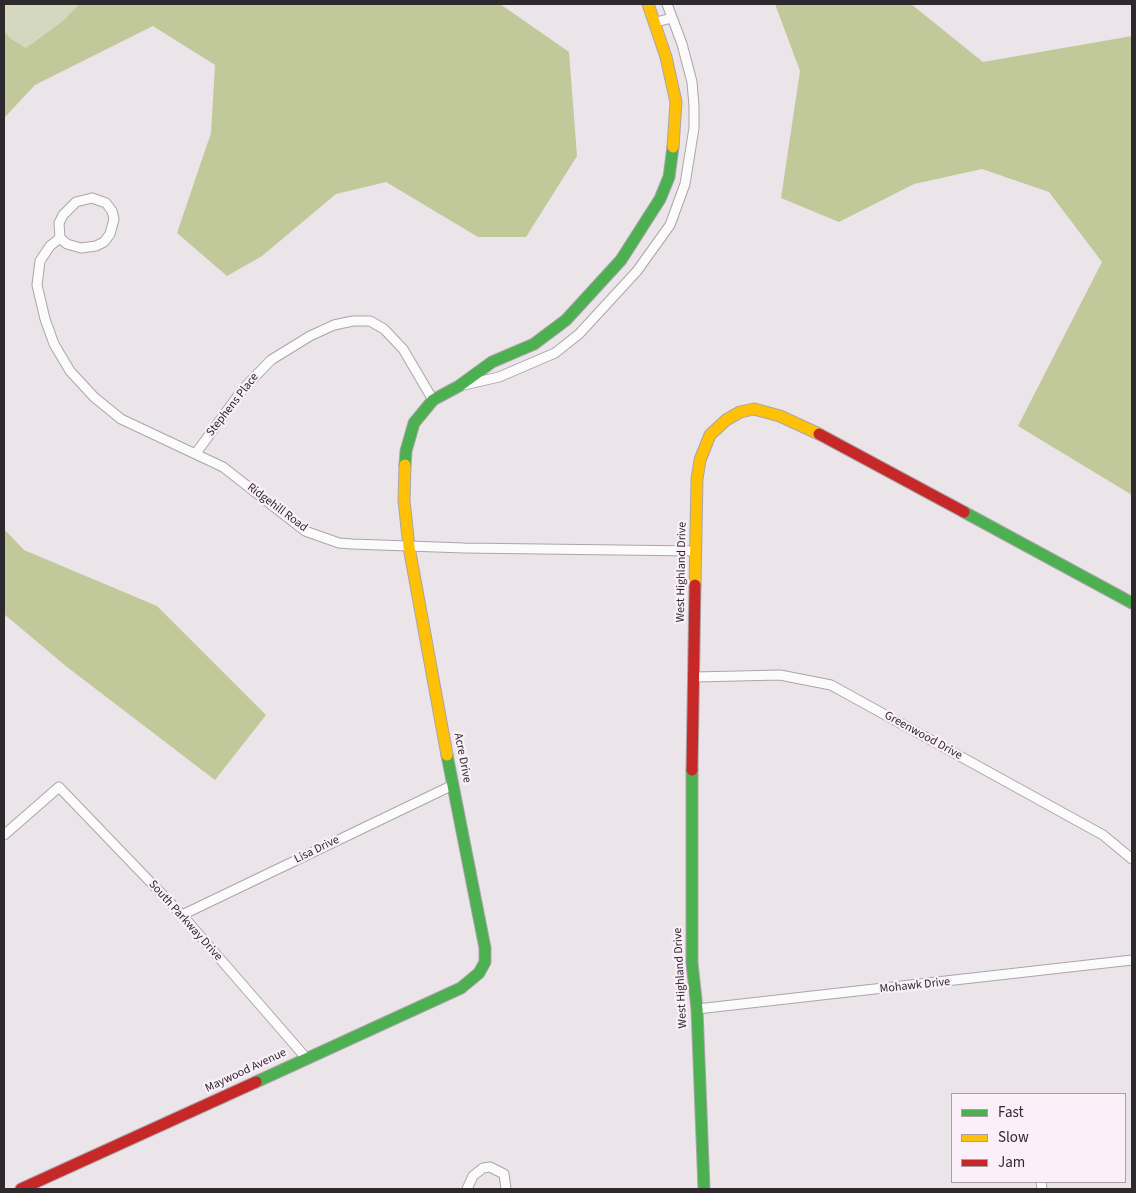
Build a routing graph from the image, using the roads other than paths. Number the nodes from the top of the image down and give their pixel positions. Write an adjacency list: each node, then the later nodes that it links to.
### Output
1 (648, 4): 4 (street)
2 (667, 4): 3 (street)
3 (672, 18): 4 (street); 6 (street)
4 (656, 22): 5 (street)
5 (669, 177): 6 (street); 8 (street)
6 (685, 184): 9 (street)
7 (60, 238): 7 (street); 12 (street, Ridgehill Road)
8 (566, 320): 9 (street); 10 (street)
9 (579, 334): 10 (street)
10 (459, 386): 11 (street)
11 (433, 400): 12 (street, Stephens Place); 13 (street, Acre Drive)
12 (196, 453): 13 (street, Ridgehill Road)
13 (409, 547): 14 (street, Ridgehill Road); 17 (street, Acre Drive)
14 (695, 551): 15 (street, West Highland Drive); 16 (street, West Highland Drive)
15 (1132, 603)
16 (695, 677): 19 (street, Greenwood Drive); 23 (street, West Highland Drive)
17 (453, 785): 20 (street, Lisa Drive); 22 (street, Acre Drive)
18 (4, 835): 20 (street, South Parkway Drive)
19 (1132, 859)
20 (182, 916): 24 (street, South Parkway Drive)
21 (1132, 960): 23 (street, Mohawk Drive)
22 (479, 973): 24 (street, Maywood Avenue)
23 (697, 1009): 28 (street, West Highland Drive)
24 (307, 1059): 25 (street, Maywood Avenue)
25 (21, 1189)
26 (467, 1189): 27 (street)
27 (506, 1189)
28 (704, 1189)

